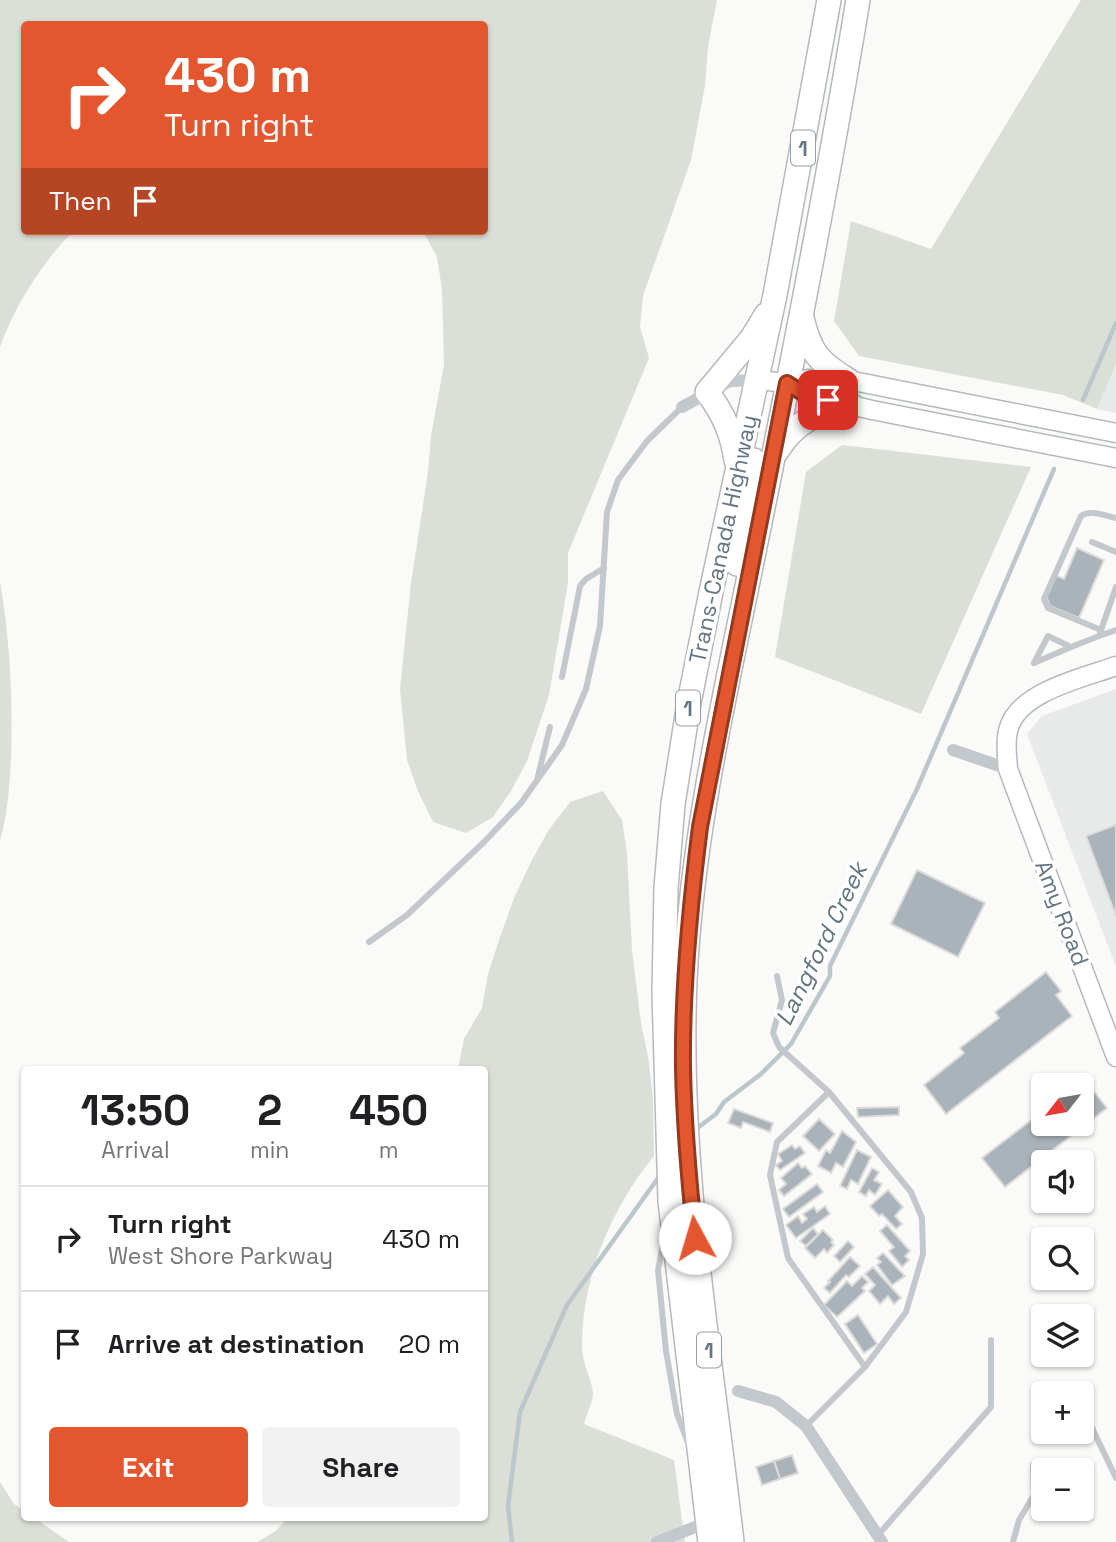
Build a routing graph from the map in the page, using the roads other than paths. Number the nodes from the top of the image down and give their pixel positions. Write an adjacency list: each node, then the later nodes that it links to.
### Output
1 (828, 0): 3 (highway, Trans-Canada Highway / 1)
2 (858, 0): 4 (highway, Trans-Canada Highway / 1)
3 (775, 295): 5 (highway, Trans-Canada Highway / 1); 8 (highway)
4 (800, 312): 6 (highway); 7 (highway, Trans-Canada Highway / 1)
5 (757, 380): 7 (main road); 8 (street); 14 (highway, Trans-Canada Highway / 1); 23 (highway)
6 (848, 380): 7 (main road); 11 (main road)
7 (787, 383): 9 (main road); 12 (highway, Trans-Canada Highway / 1)
8 (707, 392): 10 (street); 14 (highway)
9 (851, 405): 12 (highway); 13 (main road)
10 (682, 407): 18 (lane)
11 (1116, 433)
12 (774, 456): 23 (highway, Trans-Canada Highway / 1)
13 (1113, 461)
14 (737, 467): 42 (highway, Trans-Canada Highway / 1)
15 (1116, 518): 21 (lane)
16 (1092, 542): 17 (lane)
17 (1116, 552)
18 (604, 568): 25 (lane); 29 (lane)
19 (1116, 589): 21 (lane)
20 (1116, 630): 21 (lane)
21 (1100, 633): 22 (lane)
22 (1071, 647): 22 (lane)
23 (732, 661): 34 (highway, Trans-Canada Highway / 1)
24 (1116, 666): 28 (main road, Amy Road)
25 (562, 677)
26 (550, 727): 29 (lane)
27 (953, 750): 28 (street)
28 (1008, 769): 32 (main road, Amy Road)
29 (537, 780): 30 (lane)
30 (369, 942)
31 (778, 976): 33 (lane)
32 (1116, 1057)
33 (829, 1092): 36 (lane); 36 (lane)
34 (687, 1158): 42 (highway); 45 (highway, Trans-Canada Highway / 1)
35 (991, 1340): 43 (lane)
36 (865, 1367): 38 (lane)
37 (738, 1391): 38 (street)
38 (806, 1426): 43 (street)
39 (1094, 1432): 40 (lane)
40 (1116, 1478)
41 (1031, 1500): 46 (lane)
42 (709, 1532): 44 (street)
43 (880, 1539)
44 (657, 1542)
45 (732, 1542)
46 (1013, 1542)

